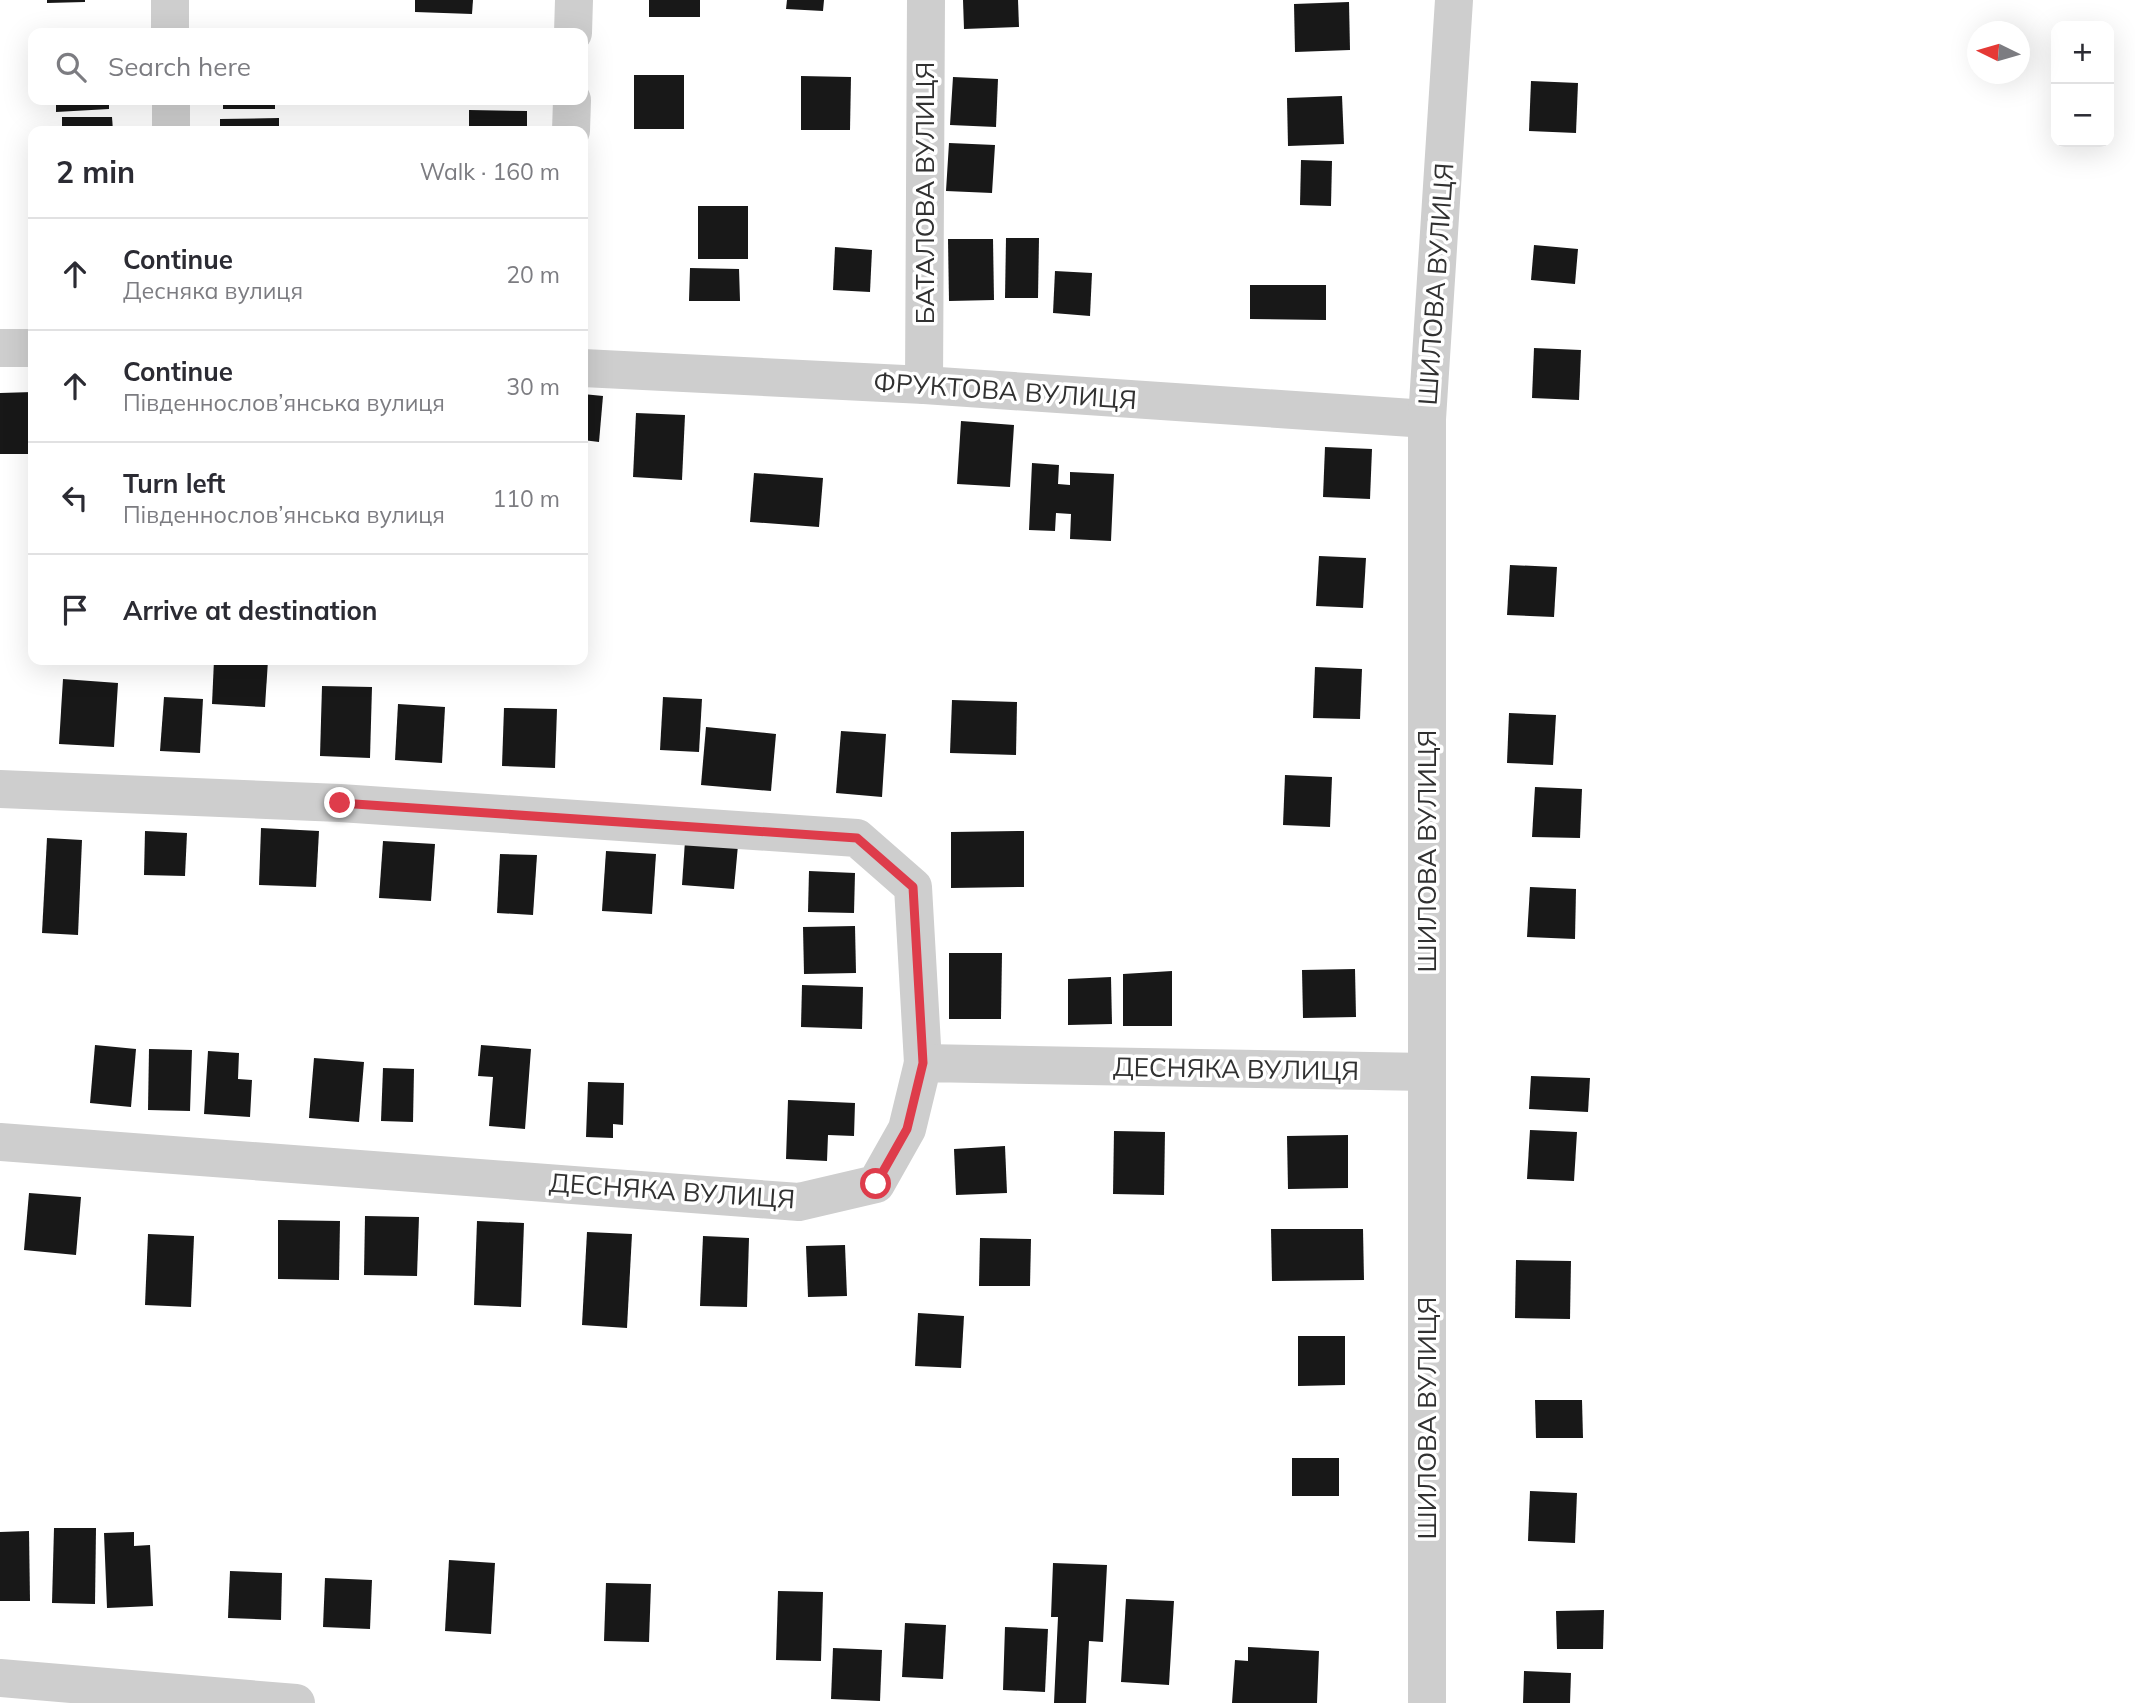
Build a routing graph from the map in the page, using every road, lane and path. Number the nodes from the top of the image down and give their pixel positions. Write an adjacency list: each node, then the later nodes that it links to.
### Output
1 (170, 0): 5 (street)
2 (574, 0): 6 (street)
3 (926, 0): 14 (street, БАТАЛОВА ВУЛИЦЯ)
4 (1454, 0): 15 (street, ШИЛОВА ВУЛИЦЯ)
5 (170, 28)
6 (573, 28)
7 (171, 105): 9 (street)
8 (572, 105): 10 (street)
9 (172, 126)
10 (571, 126)
11 (0, 348): 12 (street)
12 (28, 348)
13 (588, 368): 14 (street, ФРУКТОВА ВУЛИЦЯ)
14 (924, 386): 15 (street, ФРУКТОВА ВУЛИЦЯ)
15 (1427, 419): 18 (street, ШИЛОВА ВУЛИЦЯ)
16 (0, 789): 17 (street)
17 (923, 1063): 18 (street, ДЕСНЯКА ВУЛИЦЯ); 19 (street, ДЕСНЯКА ВУЛИЦЯ)
18 (1427, 1072): 22 (street, ШИЛОВА ВУЛИЦЯ)
19 (0, 1142)
20 (0, 1678): 21 (street)
21 (296, 1703)
22 (1427, 1703)

